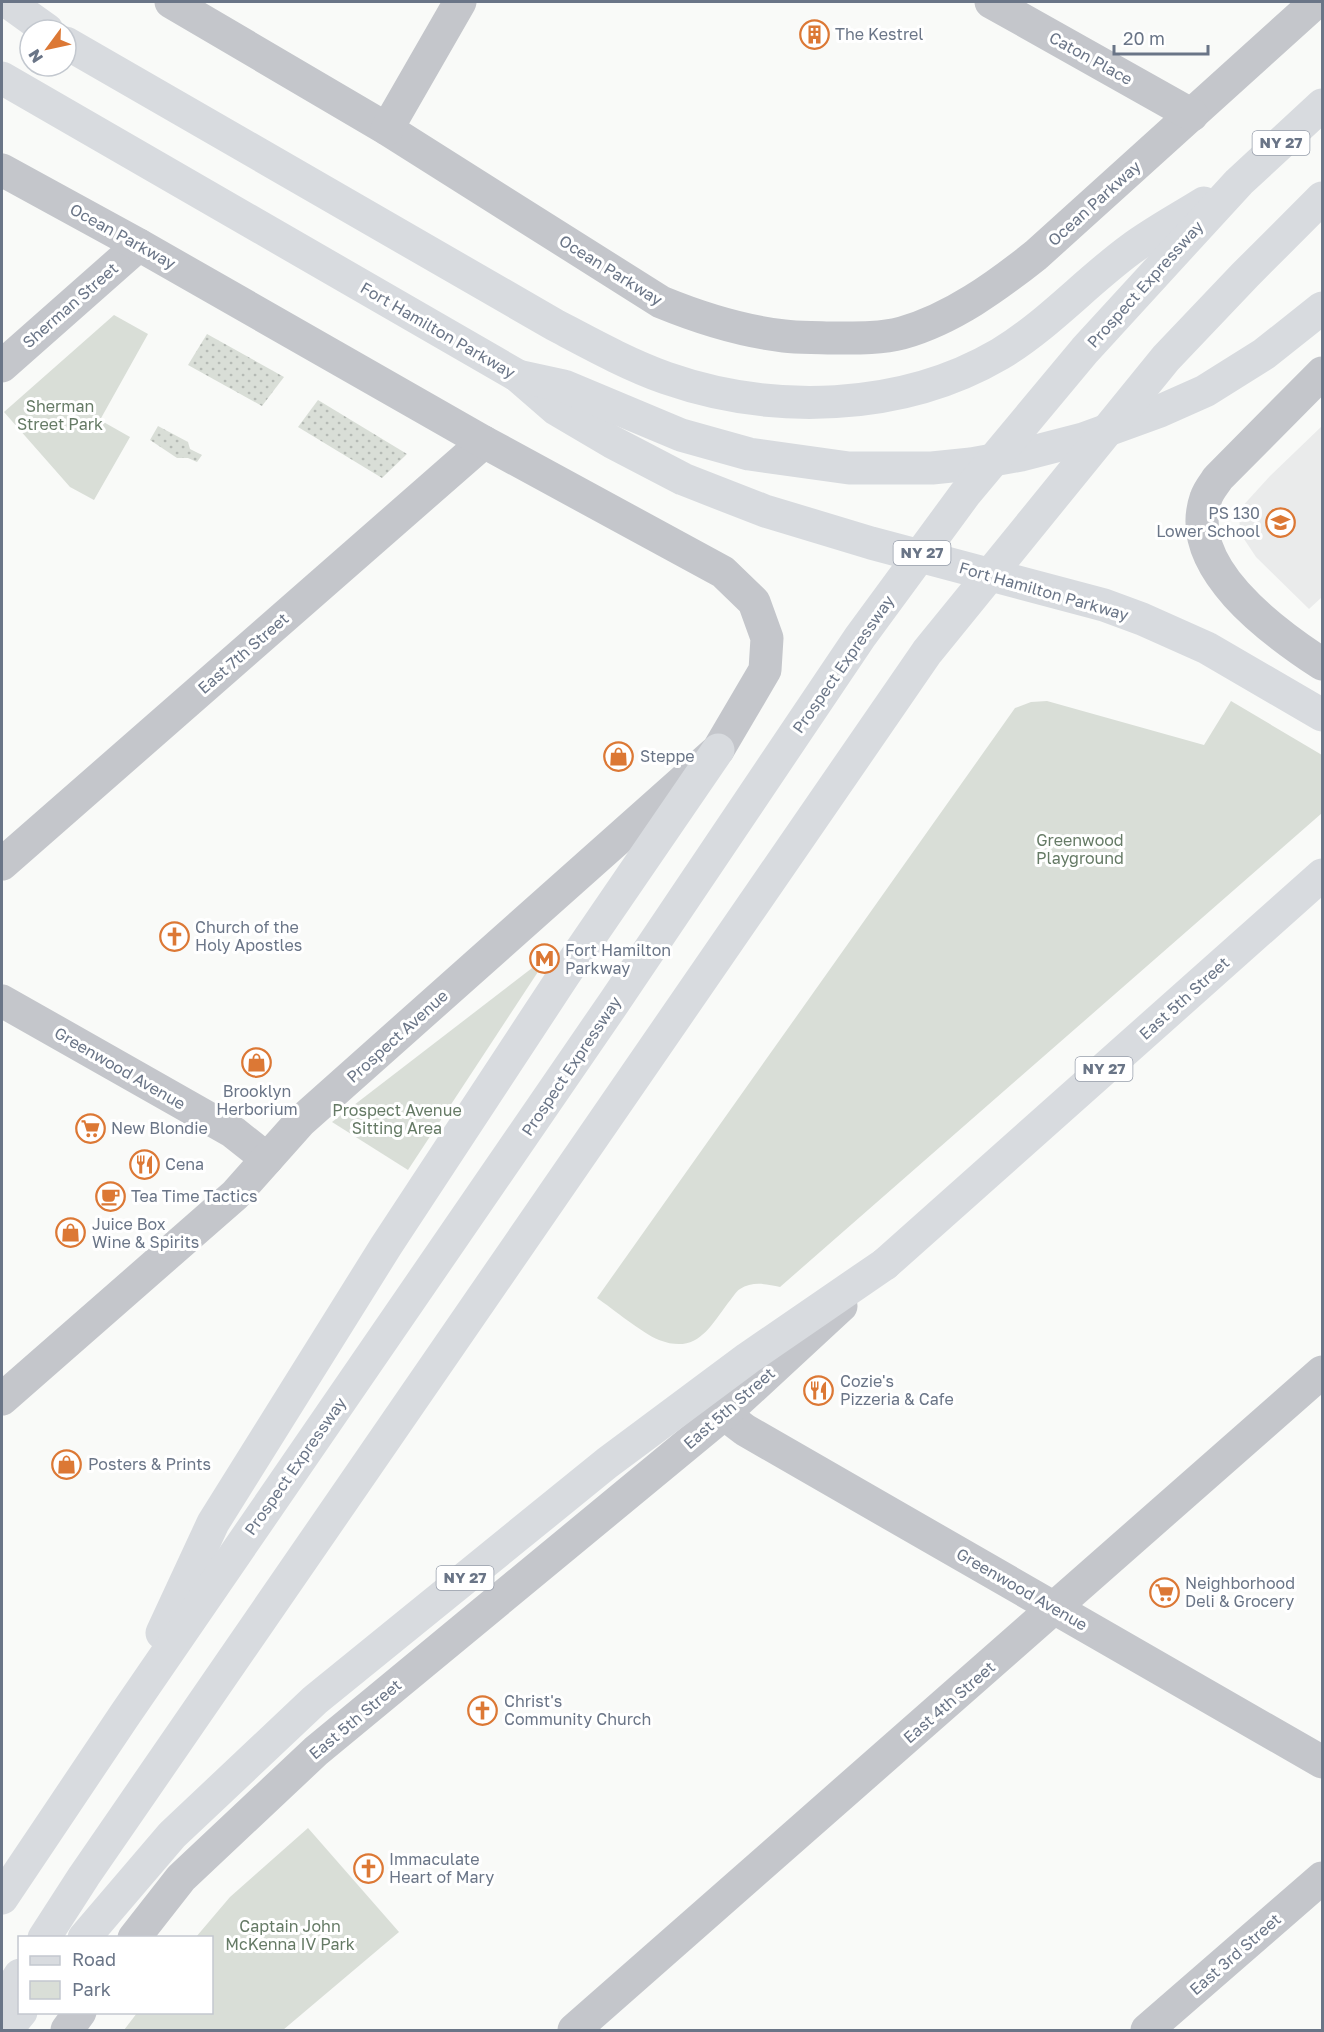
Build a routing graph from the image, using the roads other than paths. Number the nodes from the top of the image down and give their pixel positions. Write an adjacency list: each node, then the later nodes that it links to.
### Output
1 (8, 2): 6 (main road)
2 (171, 2): 11 (street, Ocean Parkway)
3 (460, 2): 11 (street)
4 (991, 2): 10 (street, Caton Place)
5 (1316, 2): 10 (street, Ocean Parkway)
6 (30, 18)
7 (78, 50): 13 (main road)
8 (2, 78): 19 (main road, Fort Hamilton Parkway)
9 (1323, 105): 13 (main road, Prospect Expressway / NY 27)
10 (1192, 115): 11 (street, Ocean Parkway)
11 (387, 129)
12 (2, 170): 15 (street, Ocean Parkway)
13 (1239, 182): 33 (main road, Prospect Expressway / NY 27)
14 (1323, 198): 37 (main road)
15 (139, 245): 17 (street, Sherman Street); 20 (street, Ocean Parkway)
16 (1323, 308): 19 (main road)
17 (2, 366)
18 (1323, 373): 21 (street)
19 (518, 376): 22 (main road, Fort Hamilton Parkway)
20 (484, 442): 23 (street, Ocean Parkway); 24 (street, East 7th Street)
21 (1323, 664)
22 (1323, 715)
23 (718, 750): 27 (street, Prospect Avenue); 33 (main road)
24 (2, 864)
25 (1323, 875): 28 (main road, East 5th Street / NY 27)
26 (2, 1001): 27 (street, Greenwood Avenue)
27 (267, 1159): 30 (street, Prospect Avenue)
28 (885, 1264): 31 (street, East 5th Street); 38 (main road, NY 27)
29 (1323, 1372): 32 (street, East 4th Street)
30 (2, 1399)
31 (724, 1414): 32 (street, Greenwood Avenue); 39 (street, East 5th Street)
32 (1054, 1608): 34 (street, Greenwood Avenue); 46 (street, East 4th Street)
33 (124, 1716): 36 (main road, Prospect Expressway / NY 27)
34 (1323, 1762)
35 (1323, 1878): 47 (street, East 3rd Street)
36 (2, 1898)
37 (45, 1936)
38 (86, 1936)
39 (136, 1936)
40 (18, 1978): 41 (main road)
41 (2, 2002)
42 (20, 2014): 44 (main road)
43 (79, 2014): 45 (street)
44 (6, 2031)
45 (67, 2031)
46 (574, 2031)
47 (1148, 2031)

